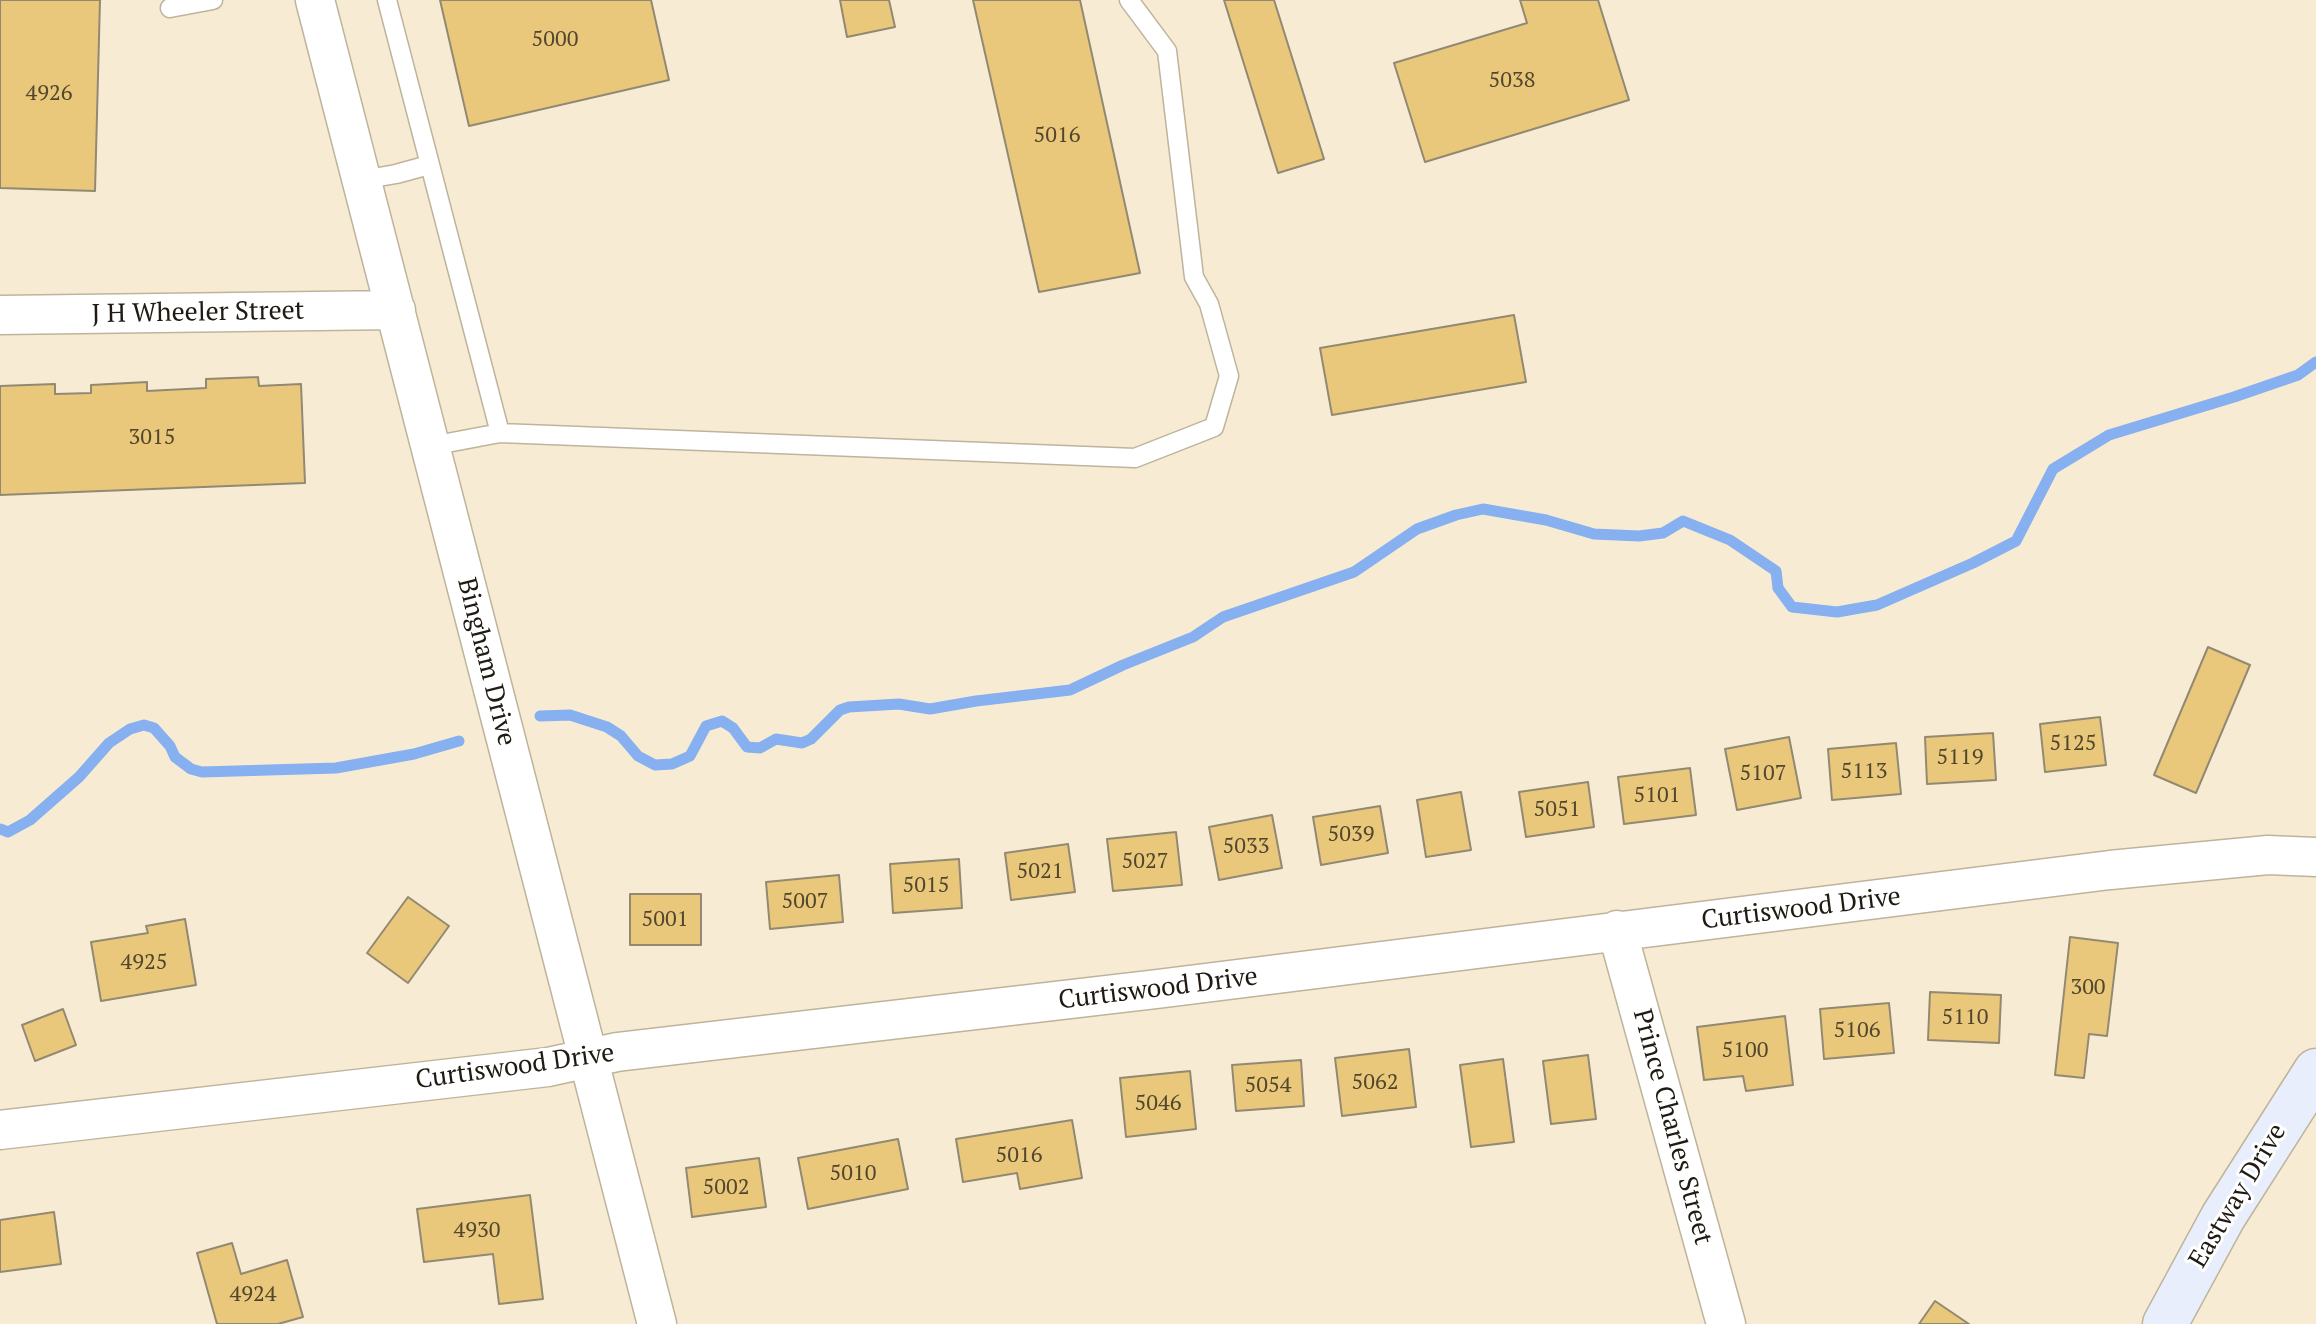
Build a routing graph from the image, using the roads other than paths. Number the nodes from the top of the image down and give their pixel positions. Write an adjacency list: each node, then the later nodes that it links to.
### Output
1 (213, 0): 5 (lane)
2 (315, 0): 7 (street, Bingham Drive)
3 (387, 0): 6 (lane)
4 (1129, 0): 10 (lane)
5 (170, 8)
6 (429, 165): 7 (lane); 10 (lane)
7 (362, 180): 8 (street, Bingham Drive)
8 (396, 310): 9 (street, J H Wheeler Street); 11 (street, Bingham Drive)
9 (0, 315)
10 (500, 433): 11 (lane)
11 (431, 446): 14 (street, Bingham Drive)
12 (2316, 857): 13 (street, Curtiswood Drive)
13 (1617, 930): 14 (street, Curtiswood Drive); 18 (street, Prince Charles Street)
14 (589, 1058): 16 (street, Curtiswood Drive); 17 (street, Bingham Drive)
15 (2316, 1071): 19 (main road, Eastway Drive)
16 (0, 1130)
17 (657, 1324)
18 (1726, 1324)
19 (2165, 1324)

